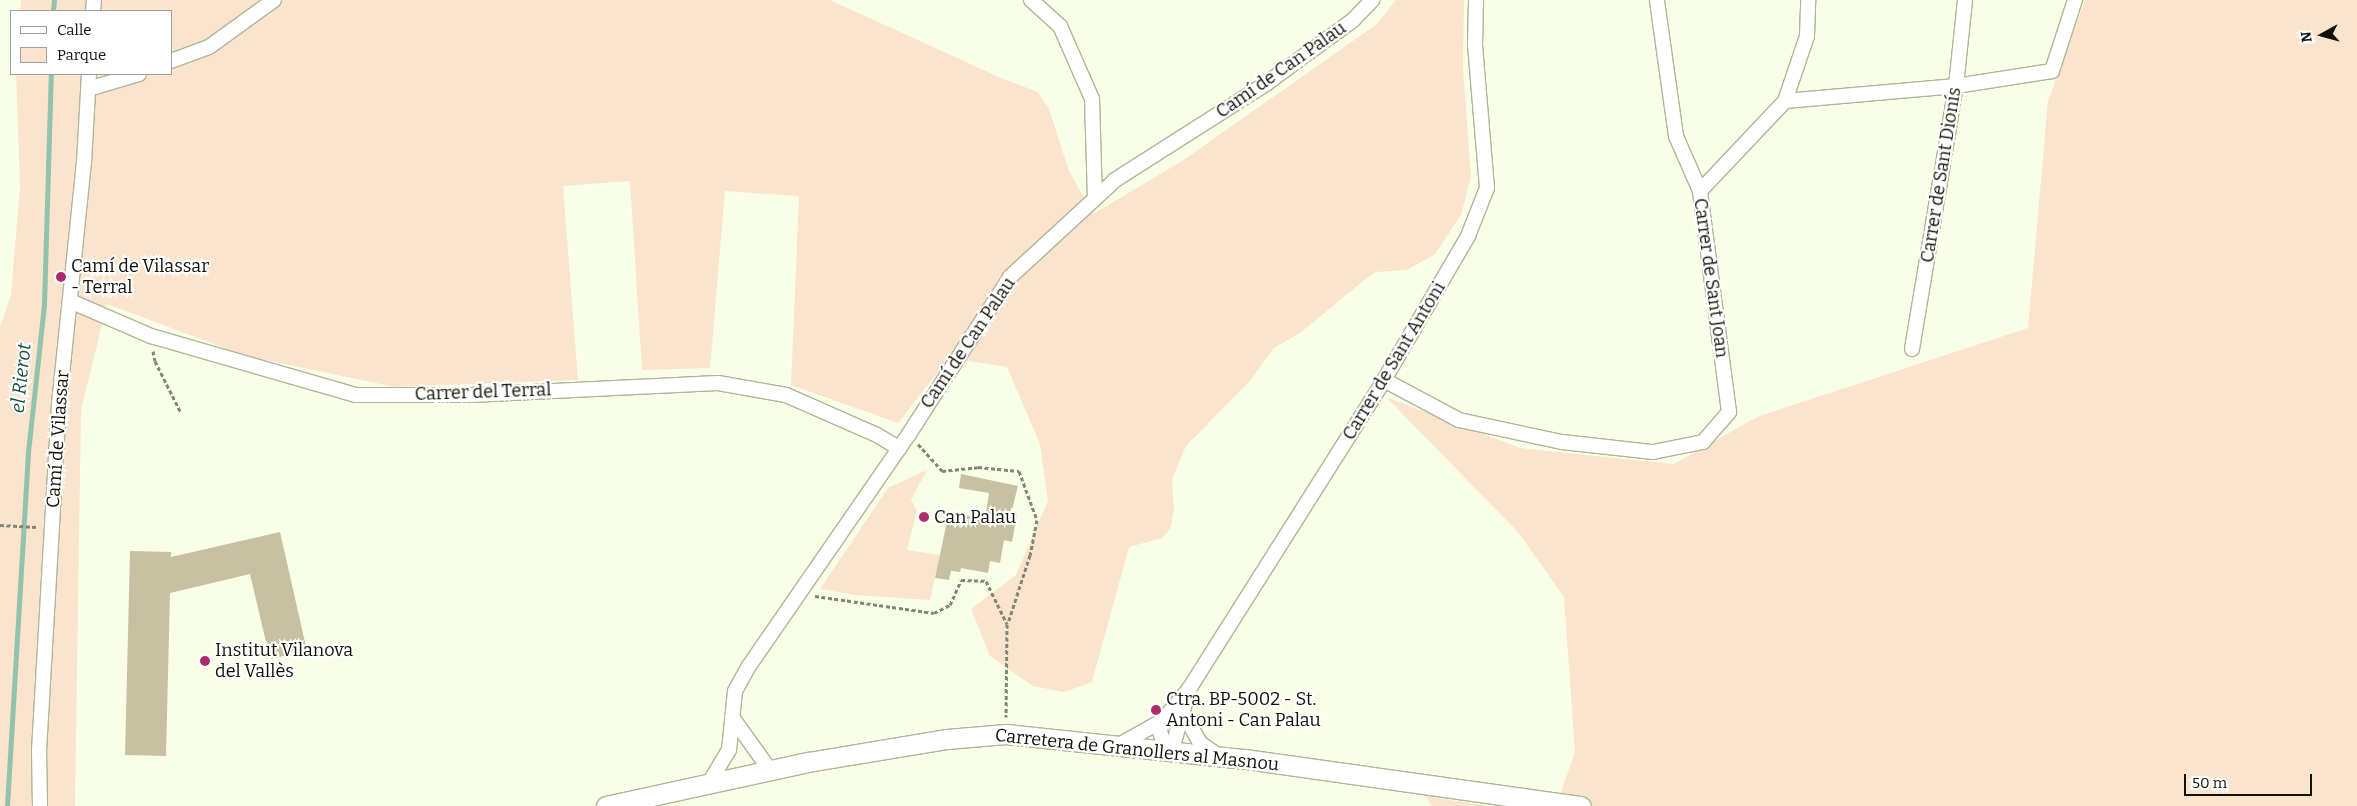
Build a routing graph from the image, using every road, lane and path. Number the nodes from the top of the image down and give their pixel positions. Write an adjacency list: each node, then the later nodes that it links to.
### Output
1 (274, 0): 9 (street)
2 (1031, 0): 16 (street)
3 (1372, 0): 16 (street, Camí de Can Palau)
4 (1476, 0): 20 (street, Carrer de Sant Antoni)
5 (1657, 0): 15 (street, Carrer de Sant Joan)
6 (1808, 0): 14 (street)
7 (1965, 0): 12 (street, Carrer de Sant Dionís)
8 (2075, 0): 12 (street)
9 (172, 61)
10 (89, 75): 13 (street, Camí de Vilassar)
11 (137, 75): 13 (street)
12 (1956, 86): 14 (street); 19 (street, Carrer de Sant Dionís)
13 (88, 89): 17 (street, Camí de Vilassar)
14 (1785, 101): 15 (street)
15 (1700, 192): 20 (street, Carrer de Sant Joan)
16 (1095, 198): 22 (street, Camí de Can Palau)
17 (70, 301): 18 (street, Carrer del Terral); 38 (street, Camí de Vilassar)
18 (151, 336): 21 (path); 23 (street, Carrer del Terral)
19 (1912, 349)
20 (1384, 380): 28 (street, Carrer de Sant Antoni)
21 (181, 414)
22 (909, 434): 23 (street, Camí de Can Palau); 27 (path)
23 (899, 448): 26 (street, Camí de Can Palau)
24 (37, 521): 25 (path)
25 (0, 525)
26 (800, 593): 27 (path); 30 (street, Camí de Can Palau)
27 (1008, 624): 32 (path)
28 (1189, 689): 29 (street, Carrer de Sant Antoni); 31 (street, Carrer de Sant Antoni)
29 (1184, 714): 34 (street, Carrer de Sant Antoni); 35 (street)
30 (732, 717): 36 (street); 37 (street, Camí de Can Palau)
31 (1162, 721): 33 (street, Carrer de Sant Antoni); 34 (street)
32 (1006, 734): 33 (main road, Carretera de Granollers al Masnou); 36 (main road, Carretera de Granollers al Masnou)
33 (1117, 746): 34 (main road, Carretera de Granollers al Masnou)
34 (1167, 750): 35 (main road, Carretera de Granollers al Masnou)
35 (1220, 756): 40 (main road, Carretera de Granollers al Masnou)
36 (770, 770): 37 (main road, Carretera de Granollers al Masnou)
37 (709, 783): 39 (main road, Carretera de Granollers al Masnou)
38 (40, 806)
39 (606, 806)
40 (1581, 806)

